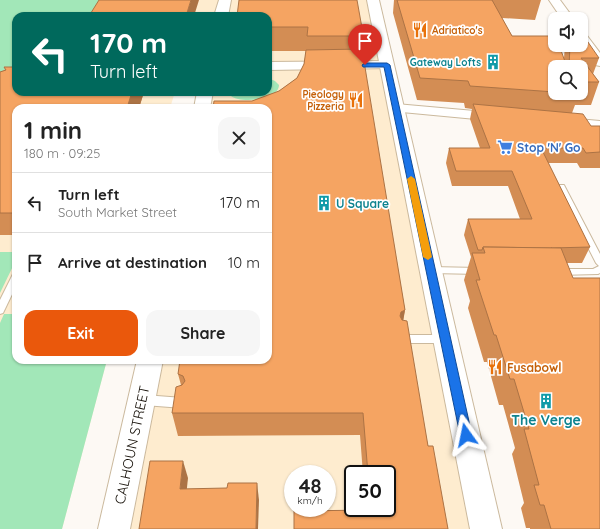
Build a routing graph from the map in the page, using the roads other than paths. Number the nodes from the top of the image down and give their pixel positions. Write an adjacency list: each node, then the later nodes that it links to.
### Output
1 (225, 0): 4 (main road)
2 (373, 0): 8 (main road)
3 (554, 0): 5 (street)
4 (222, 12)
5 (563, 12)
6 (588, 46): 7 (street)
7 (600, 62)
8 (387, 65): 9 (street); 10 (main road)
9 (272, 66)
10 (396, 108): 11 (street); 17 (main road)
11 (512, 118)
12 (549, 121): 13 (street)
13 (600, 125)
14 (561, 186): 15 (lane)
15 (600, 263)
16 (600, 269): 19 (lane)
17 (431, 270): 18 (lane); 23 (main road)
18 (491, 271)
19 (547, 272)
20 (12, 284): 21 (lane)
21 (0, 310)
22 (402, 339): 23 (lane)
23 (445, 339): 28 (main road)
24 (149, 364): 25 (main road, CALHOUN STREET)
25 (142, 400): 26 (lane); 27 (main road, CALHOUN STREET)
26 (182, 403)
27 (114, 529)
28 (486, 529)

